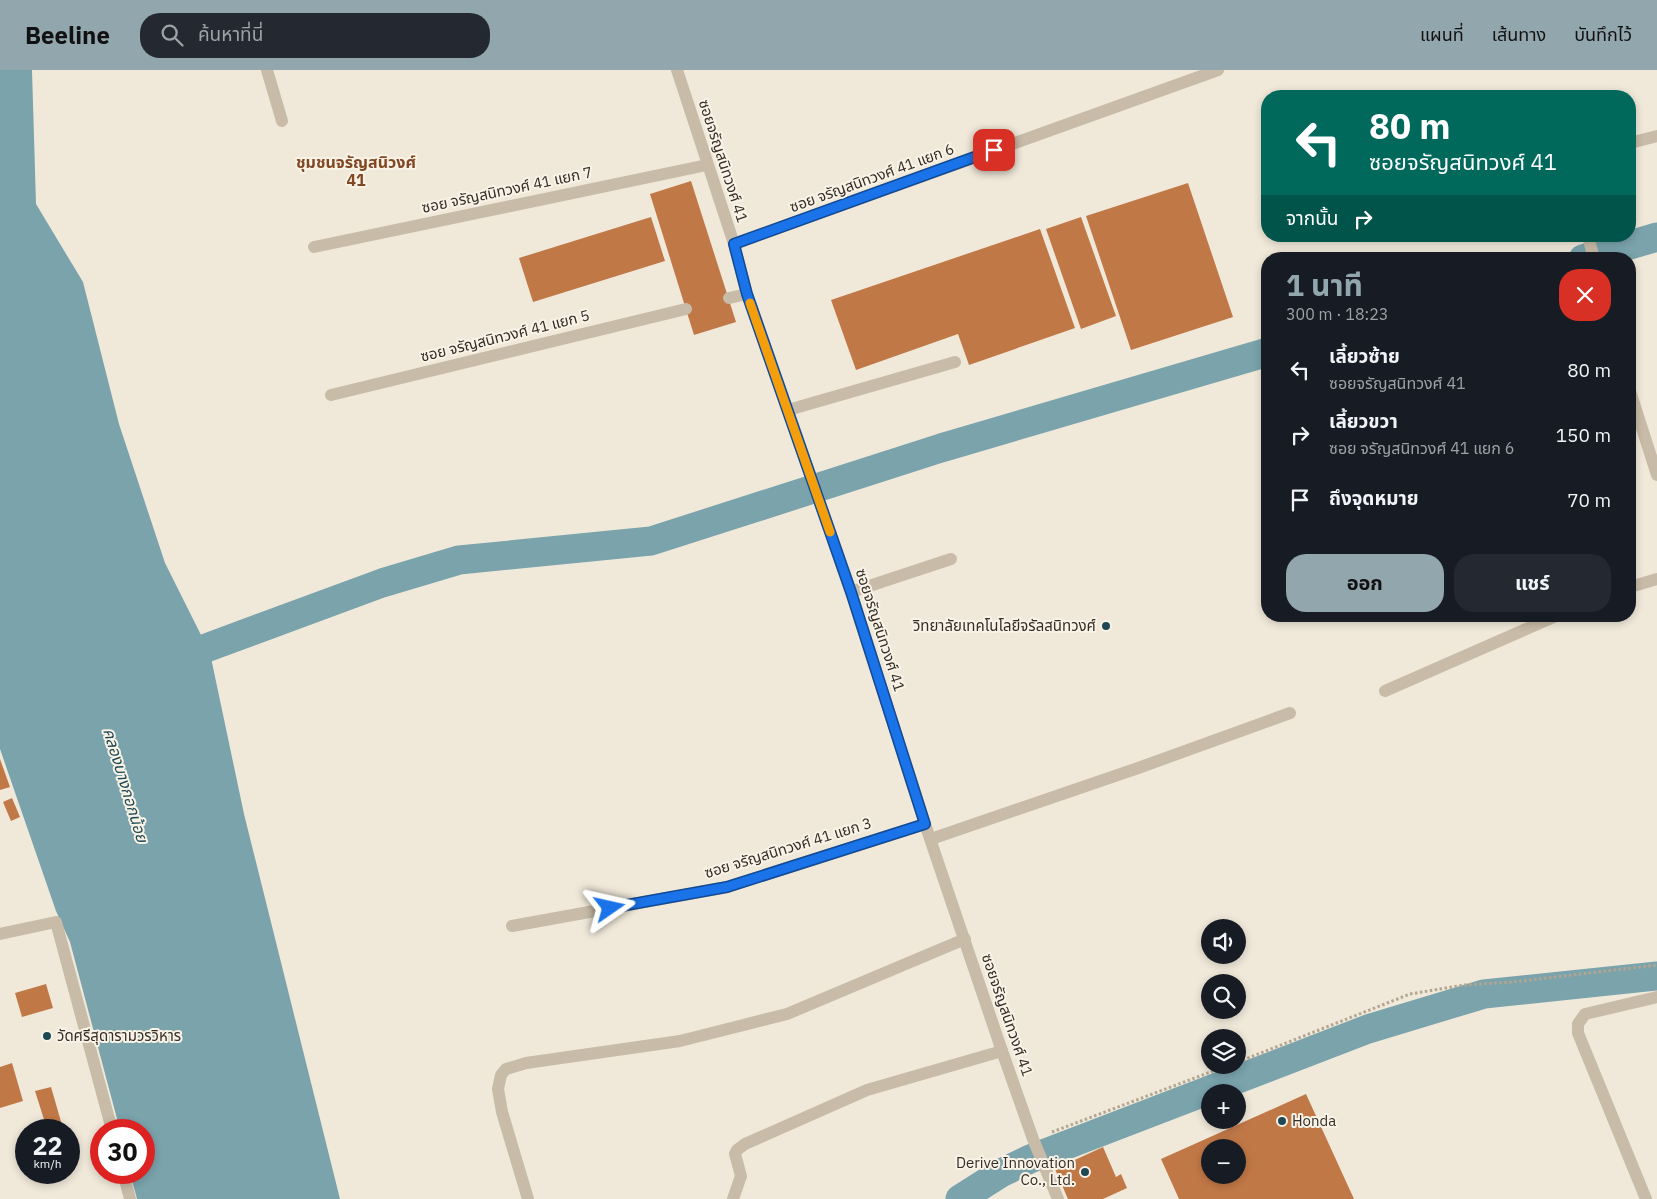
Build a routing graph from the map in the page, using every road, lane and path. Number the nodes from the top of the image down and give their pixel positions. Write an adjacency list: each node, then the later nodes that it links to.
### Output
1 (267, 70): 4 (street)
2 (677, 70): 7 (street, ซอยจรัญสนิทวงศ์ 41)
3 (1218, 70): 8 (street, ซอย จรัญสนิทวงศ์ 41 แยก 6)
4 (282, 121)
5 (1657, 136): 6 (street)
6 (1636, 141)
7 (707, 166): 8 (street, ซอยจรัญสนิทวงศ์ 41); 9 (street, ซอย จรัญสนิทวงศ์ 41 แยก 7)
8 (734, 244): 10 (street, ซอยจรัญสนิทวงศ์ 41)
9 (314, 247)
10 (747, 294): 11 (street); 15 (street, ซอยจรัญสนิทวงศ์ 41)
11 (728, 298)
12 (686, 309): 14 (street, ซอย จรัญสนิทวงศ์ 41 แยก 5)
13 (955, 362): 15 (street)
14 (331, 395)
15 (788, 410): 21 (street, ซอยจรัญสนิทวงศ์ 41)
16 (1636, 410): 17 (street)
17 (1657, 475)
18 (952, 559): 21 (street)
19 (1657, 578): 20 (street)
20 (1636, 585)
21 (851, 592): 25 (street, ซอยจรัญสนิทวงศ์ 41)
22 (1542, 622): 23 (street)
23 (1385, 691)
24 (1290, 712): 26 (street)
25 (925, 824): 26 (street, ซอยจรัญสนิทวงศ์ 41); 27 (street, ซอย จรัญสนิทวงศ์ 41 แยก 3)
26 (931, 839): 29 (street, ซอยจรัญสนิทวงศ์ 41)
27 (512, 926)
28 (0, 934): 35 (street)
29 (965, 939): 32 (street, ซอยจรัญสนิทวงศ์ 41); 39 (street)
30 (1657, 965): 33 (path)
31 (1657, 997): 42 (street)
32 (1002, 1050): 36 (street, ซอยจรัญสนิทวงศ์ 41); 40 (street)
33 (1246, 1059)
34 (1205, 1074): 36 (path)
35 (109, 1119)
36 (1033, 1139): 41 (street, ซอยจรัญสนิทวงศ์ 41)
37 (126, 1184): 38 (street)
38 (130, 1199)
39 (528, 1199)
40 (734, 1199)
41 (1058, 1199)
42 (1646, 1199)

